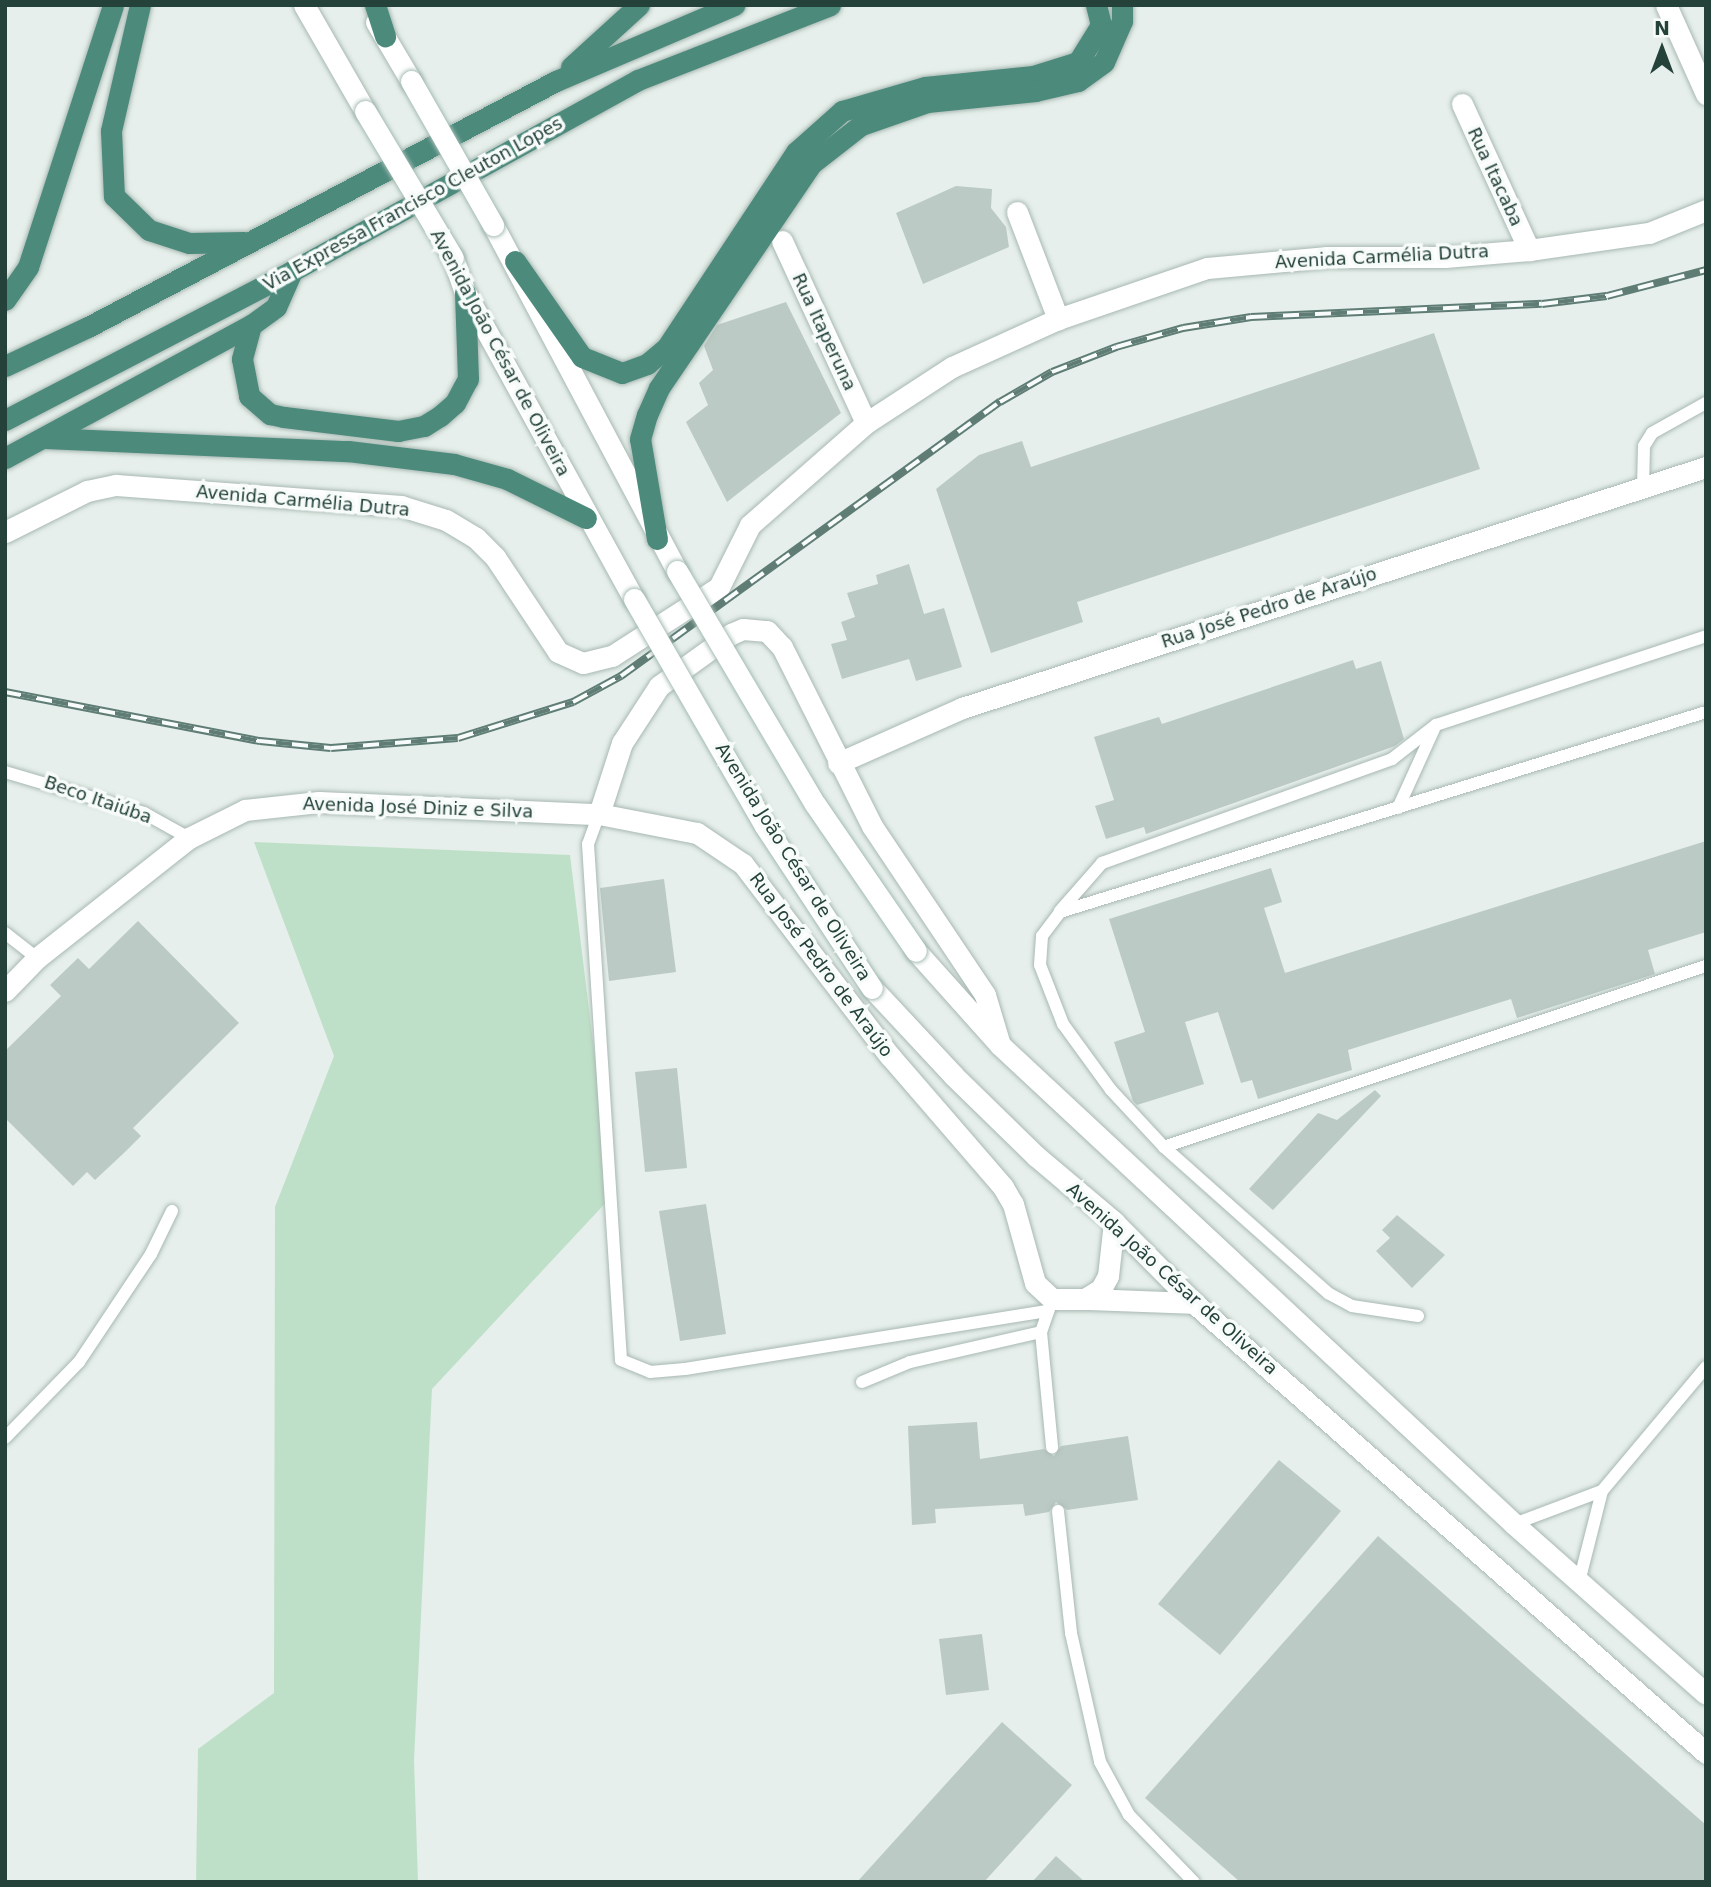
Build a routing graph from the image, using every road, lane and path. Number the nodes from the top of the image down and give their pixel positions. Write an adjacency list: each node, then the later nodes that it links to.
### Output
1 (113, 5): 24 (highway)
2 (140, 5): 19 (highway)
3 (304, 5): 23 (street, Avenida João César de Oliveira, bridge)
4 (365, 5): 12 (street)
5 (374, 5): 12 (highway)
6 (639, 5): 13 (highway)
7 (734, 5): 13 (highway)
8 (830, 5): 22 (highway, Via Expressa Francisco Cleuton Lopes)
9 (1096, 5): 21 (highway)
10 (1122, 5): 37 (highway)
11 (1666, 5): 14 (street)
12 (385, 36): 21 (street, bridge)
13 (555, 81): 19 (highway)
14 (1706, 94)
15 (1462, 104): 20 (street, Rua Itacaba)
16 (1706, 210): 20 (street, Avenida Carmélia Dutra)
17 (1017, 212): 25 (street)
18 (782, 241): 30 (street, Rua Itaperuna)
19 (249, 242): 27 (highway)
20 (1529, 250): 25 (street, Avenida Carmélia Dutra)
21 (515, 261): 37 (street)
22 (292, 271): 26 (highway); 29 (highway, Via Expressa Francisco Cleuton Lopes)
23 (465, 292): 26 (highway); 35 (street, Avenida João César de Oliveira)
24 (5, 300)
25 (1058, 319): 30 (street, Avenida Carmélia Dutra)
26 (251, 325): 31 (highway)
27 (5, 366)
28 (1706, 403): 34 (lane)
29 (5, 420)
30 (866, 423): 36 (street, Avenida Carmélia Dutra)
31 (45, 438): 32 (highway); 35 (highway)
32 (5, 458)
33 (1706, 467): 34 (street, Rua José Pedro de Araújo)
34 (1643, 487): 41 (street, Rua José Pedro de Araújo)
35 (586, 517): 54 (street, Avenida João César de Oliveira, bridge)
36 (5, 532)
37 (657, 539): 51 (street, bridge)
38 (1706, 636): 40 (lane)
39 (1706, 712): 43 (lane)
40 (1436, 725): 43 (lane); 46 (lane)
41 (838, 763): 44 (street); 51 (street)
42 (5, 772): 45 (lane, Beco Itaiúba)
43 (1398, 808): 46 (lane)
44 (599, 814): 45 (street, Avenida José Diniz e Silva); 57 (street, Rua José Pedro de Araújo); 57 (lane)
45 (189, 838): 48 (street, Avenida José Diniz e Silva)
46 (1060, 912): 52 (lane)
47 (5, 933): 48 (lane)
48 (37, 958): 50 (street, Avenida José Diniz e Silva)
49 (1706, 966): 52 (lane)
50 (5, 991)
51 (1000, 1045): 66 (street)
52 (1164, 1147): 58 (lane)
53 (172, 1211): 62 (lane)
54 (1114, 1222): 55 (street); 56 (street, Avenida João César de Oliveira)
55 (1085, 1299): 56 (street); 57 (street)
56 (1194, 1303): 69 (street, Avenida João César de Oliveira)
57 (1050, 1305): 59 (lane)
58 (1418, 1315)
59 (1041, 1332): 61 (lane); 63 (lane)
60 (1706, 1367): 64 (lane)
61 (862, 1382)
62 (5, 1438)
63 (1052, 1447)
64 (1602, 1491): 66 (lane); 67 (lane)
65 (1058, 1511): 70 (lane)
66 (1514, 1524): 67 (street)
67 (1579, 1582): 68 (street)
68 (1706, 1694)
69 (1706, 1754)
70 (1194, 1882)

